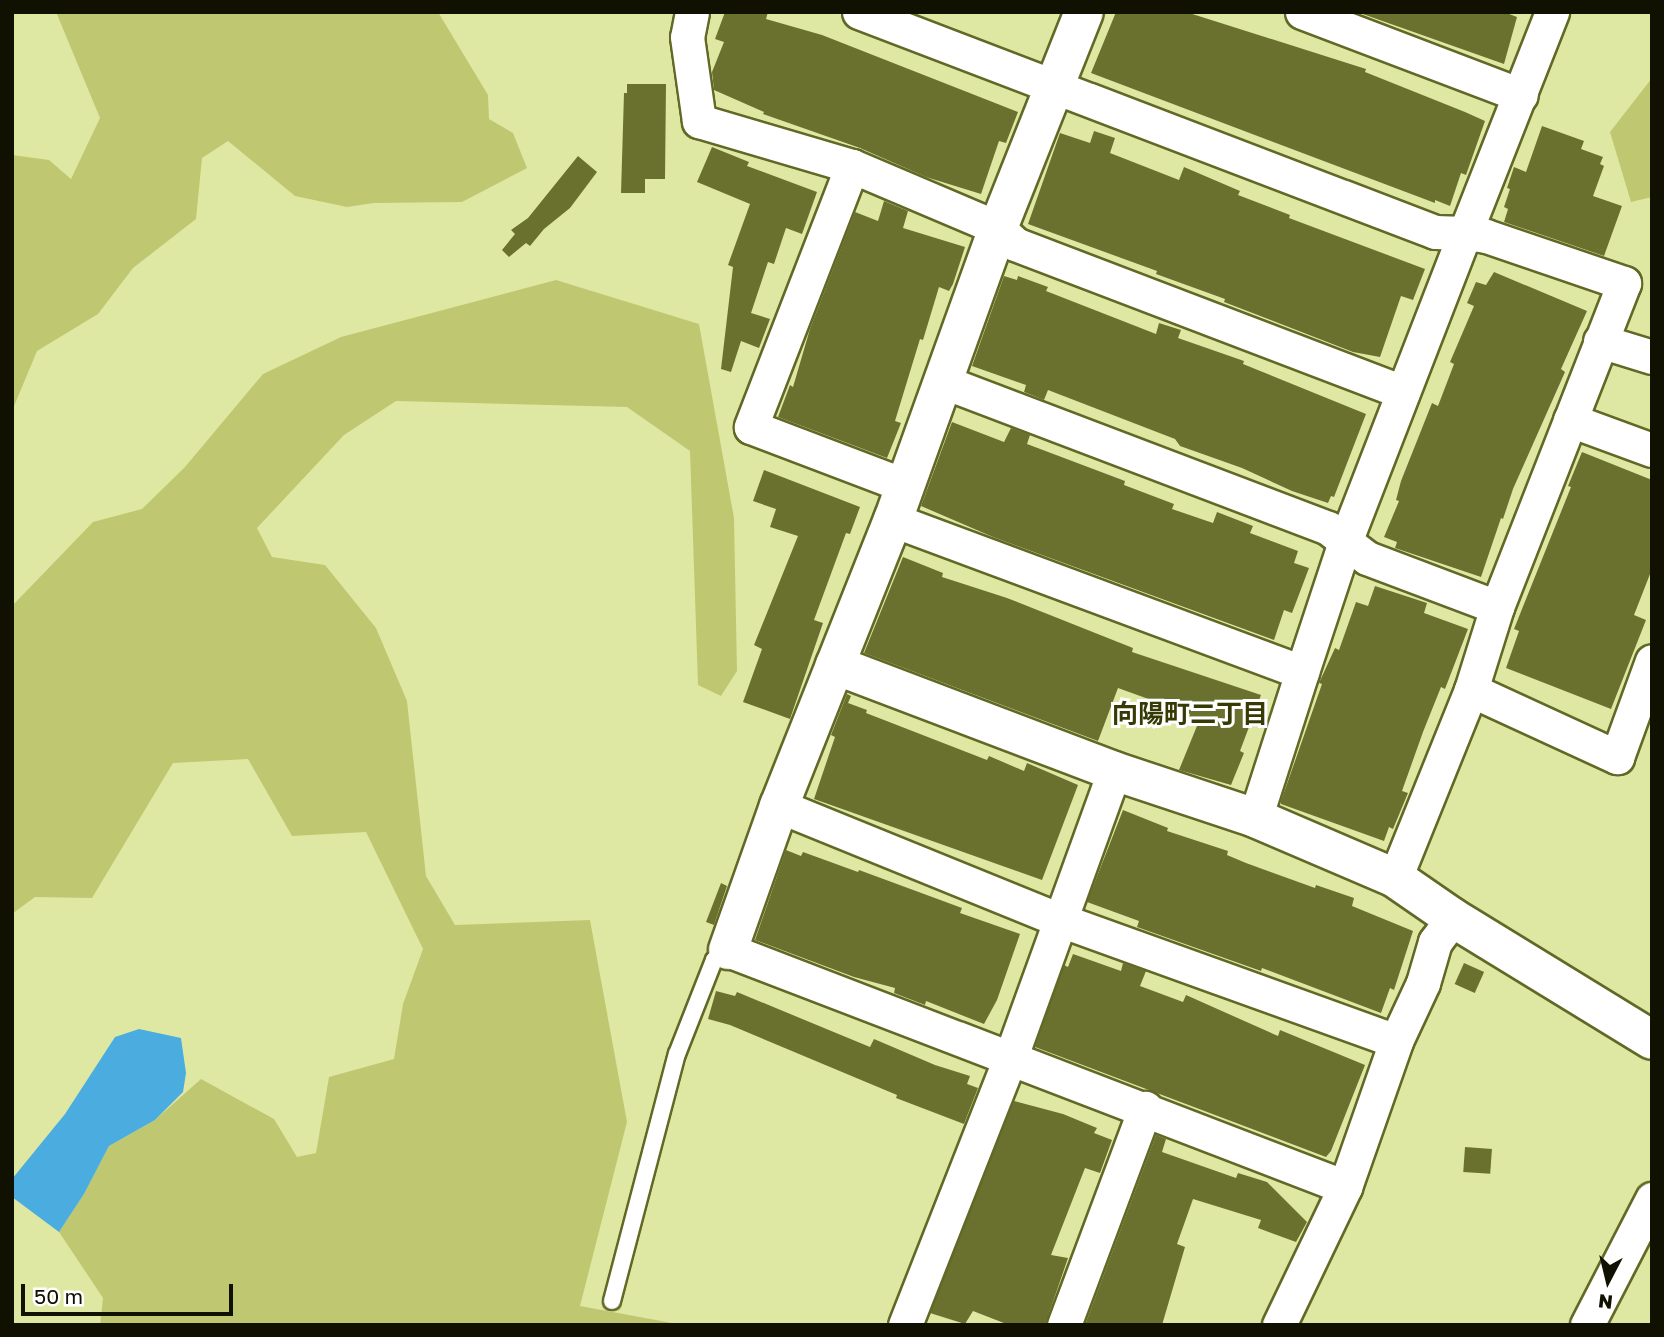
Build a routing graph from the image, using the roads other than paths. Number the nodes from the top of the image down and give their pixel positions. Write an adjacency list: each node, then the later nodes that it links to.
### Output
1 (692, 12): 8 (street)
2 (859, 12): 6 (street)
3 (1084, 12): 6 (street)
4 (1302, 12): 7 (street)
5 (1552, 12): 7 (street)
6 (1055, 86): 9 (street); 10 (street)
7 (1521, 95): 10 (street)
8 (852, 166): 9 (street); 17 (street)
9 (998, 228): 13 (street); 14 (street)
10 (1465, 233): 11 (street); 14 (street)
11 (1600, 341): 12 (street); 15 (street)
12 (1652, 357)
13 (944, 382): 17 (street); 18 (street)
14 (1403, 392): 18 (street)
15 (1570, 420): 16 (street); 19 (street)
16 (1652, 450)
17 (899, 502): 21 (street); 22 (street)
18 (1345, 541): 19 (street); 22 (street)
19 (1497, 607): 23 (street)
20 (1652, 661): 23 (street)
21 (835, 665): 24 (street); 25 (street)
22 (1302, 672): 26 (street)
23 (1471, 690): 27 (street)
24 (1114, 771): 26 (street); 29 (street)
25 (779, 806): 29 (street); 30 (street)
26 (1255, 818): 27 (street)
27 (1395, 878): 28 (street)
28 (1453, 918): 31 (street); 32 (street)
29 (1060, 920): 32 (street); 33 (street)
30 (728, 950): 33 (street); 37 (lane)
31 (1652, 1040)
32 (1396, 1041): 35 (street)
33 (1010, 1059): 34 (street); 38 (street)
34 (1145, 1108): 35 (street); 39 (street)
35 (1345, 1187): 40 (street)
36 (1652, 1199): 41 (street)
37 (612, 1301)
38 (905, 1325)
39 (1064, 1325)
40 (1279, 1325)
41 (1587, 1325)

